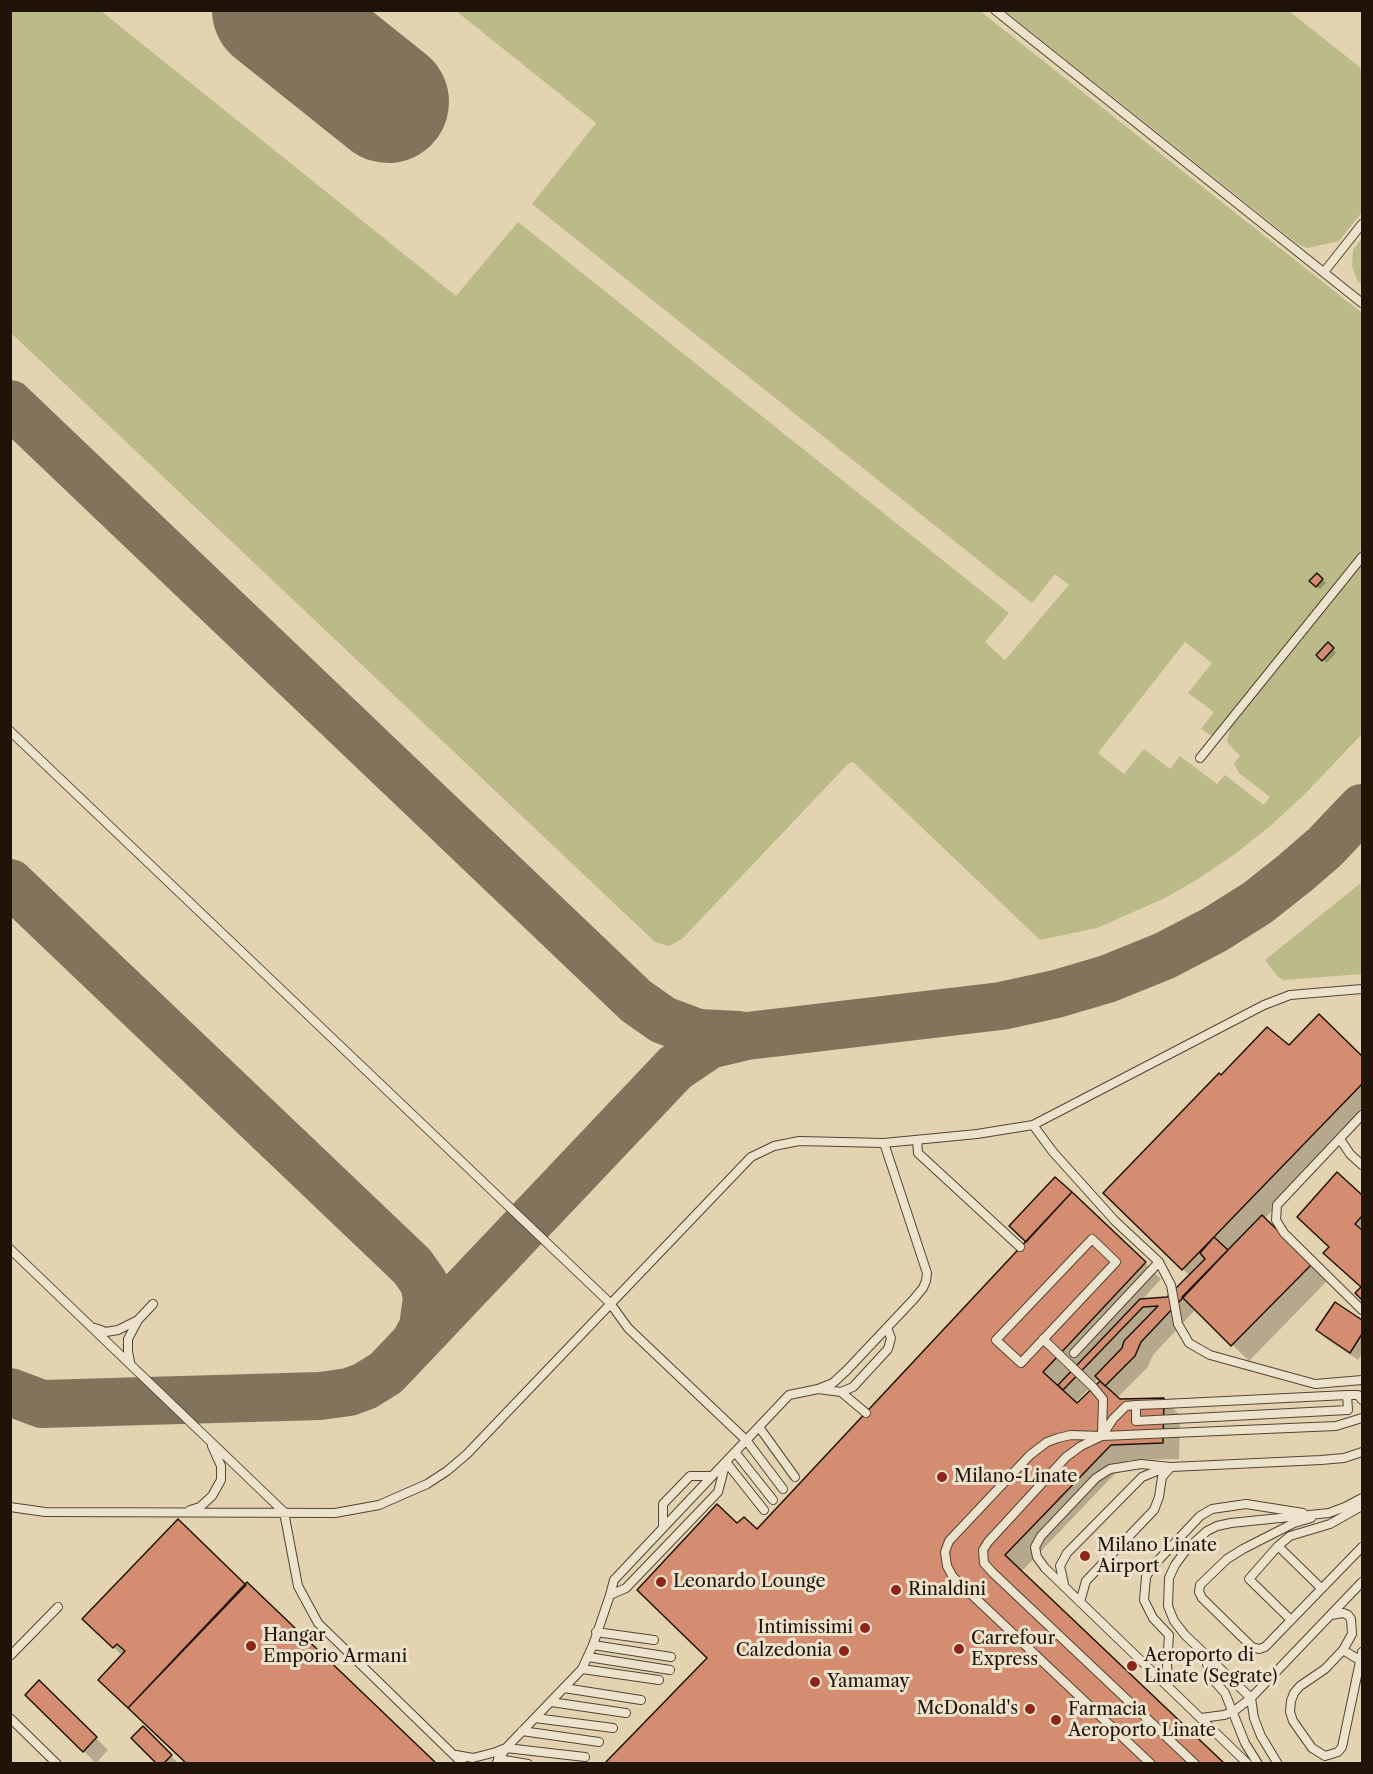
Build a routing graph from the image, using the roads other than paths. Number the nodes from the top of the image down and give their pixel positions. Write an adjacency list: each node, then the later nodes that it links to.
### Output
1 (994, 10): 3 (lane)
2 (1362, 224): 3 (lane)
3 (1324, 272): 4 (lane)
4 (1362, 303)
5 (1362, 556): 7 (lane)
6 (10, 731): 18 (lane)
7 (1200, 758)
8 (1362, 989): 10 (lane)
9 (1362, 1115): 11 (lane)
10 (1033, 1125): 12 (lane); 17 (lane)
11 (1340, 1139): 14 (lane); 20 (lane)
12 (917, 1140): 13 (lane); 15 (lane)
13 (884, 1143): 18 (lane); 23 (lane)
14 (1362, 1165)
15 (1020, 1247)
16 (10, 1249): 22 (lane)
17 (1159, 1262): 25 (lane); 27 (lane)
18 (610, 1303): 38 (lane); 52 (lane)
19 (153, 1304): 21 (lane)
20 (1362, 1310)
21 (138, 1320): 22 (lane); 26 (lane)
22 (93, 1328): 26 (lane)
23 (887, 1328): 28 (lane); 29 (lane)
24 (1043, 1339): 24 (lane); 37 (lane)
25 (1074, 1353)
26 (130, 1363): 36 (lane)
27 (1362, 1380)
28 (818, 1389): 29 (lane); 35 (lane)
29 (841, 1392): 33 (lane)
30 (1347, 1395): 31 (lane); 32 (lane); 32 (lane)
31 (1362, 1400)
32 (1136, 1405): 37 (lane)
33 (866, 1413)
34 (1362, 1418): 37 (lane)
35 (759, 1427): 38 (lane); 44 (lane)
36 (200, 1430): 51 (lane); 52 (lane)
37 (1102, 1436): 98 (lane); 99 (lane)
38 (746, 1440): 39 (lane); 45 (lane)
39 (735, 1452): 41 (lane); 47 (lane)
40 (1362, 1452): 42 (lane)
41 (726, 1462): 43 (lane); 50 (lane); 61 (lane)
42 (1171, 1467): 59 (lane); 59 (lane); 62 (lane)
43 (712, 1476): 55 (lane); 55 (lane)
44 (795, 1477)
45 (783, 1490)
46 (1362, 1498): 53 (lane)
47 (773, 1500)
48 (1362, 1506): 56 (lane)
49 (11, 1509): 51 (lane)
50 (764, 1510)
51 (182, 1512): 52 (lane)
52 (284, 1512): 92 (lane)
53 (1329, 1513): 54 (lane); 65 (lane)
54 (1311, 1514): 71 (lane); 79 (lane)
55 (663, 1528): 61 (lane)
56 (1278, 1546): 60 (lane); 65 (lane)
57 (1362, 1547): 60 (lane)
58 (1362, 1582): 64 (lane)
59 (1066, 1588): 62 (lane)
60 (1321, 1588): 65 (lane)
61 (610, 1595): 66 (lane)
62 (1080, 1602): 79 (lane)
63 (58, 1607): 70 (lane)
64 (1331, 1615): 69 (lane); 80 (lane)
65 (1292, 1620)
66 (596, 1632): 67 (lane); 68 (lane)
67 (654, 1640)
68 (593, 1645): 72 (lane); 73 (lane)
69 (1343, 1650): 74 (lane); 74 (lane)
70 (10, 1656)
71 (1206, 1656): 80 (lane); 83 (lane)
72 (588, 1657): 75 (lane); 76 (lane)
73 (671, 1657)
74 (1362, 1657)
75 (582, 1669): 77 (lane); 78 (lane)
76 (670, 1670)
77 (659, 1680)
78 (564, 1688): 81 (lane); 82 (lane)
79 (1169, 1688): 87 (lane)
80 (1251, 1698): 83 (lane); 102 (lane)
81 (641, 1700)
82 (551, 1702): 84 (lane); 86 (lane)
83 (1234, 1711): 87 (lane); 101 (lane)
84 (626, 1713)
85 (10, 1718): 95 (lane)
86 (535, 1718): 88 (lane); 89 (lane)
87 (1201, 1718): 100 (lane)
88 (613, 1728)
89 (522, 1731): 90 (lane); 91 (lane)
90 (599, 1742)
91 (506, 1748): 92 (lane); 93 (lane); 94 (lane)
92 (452, 1753): 96 (lane)
93 (585, 1757)
94 (497, 1761): 97 (lane)
95 (57, 1764)
96 (463, 1764)
97 (528, 1764)
98 (1151, 1764)
99 (1195, 1764)
100 (1248, 1764)
101 (1258, 1764)
102 (1278, 1764)

